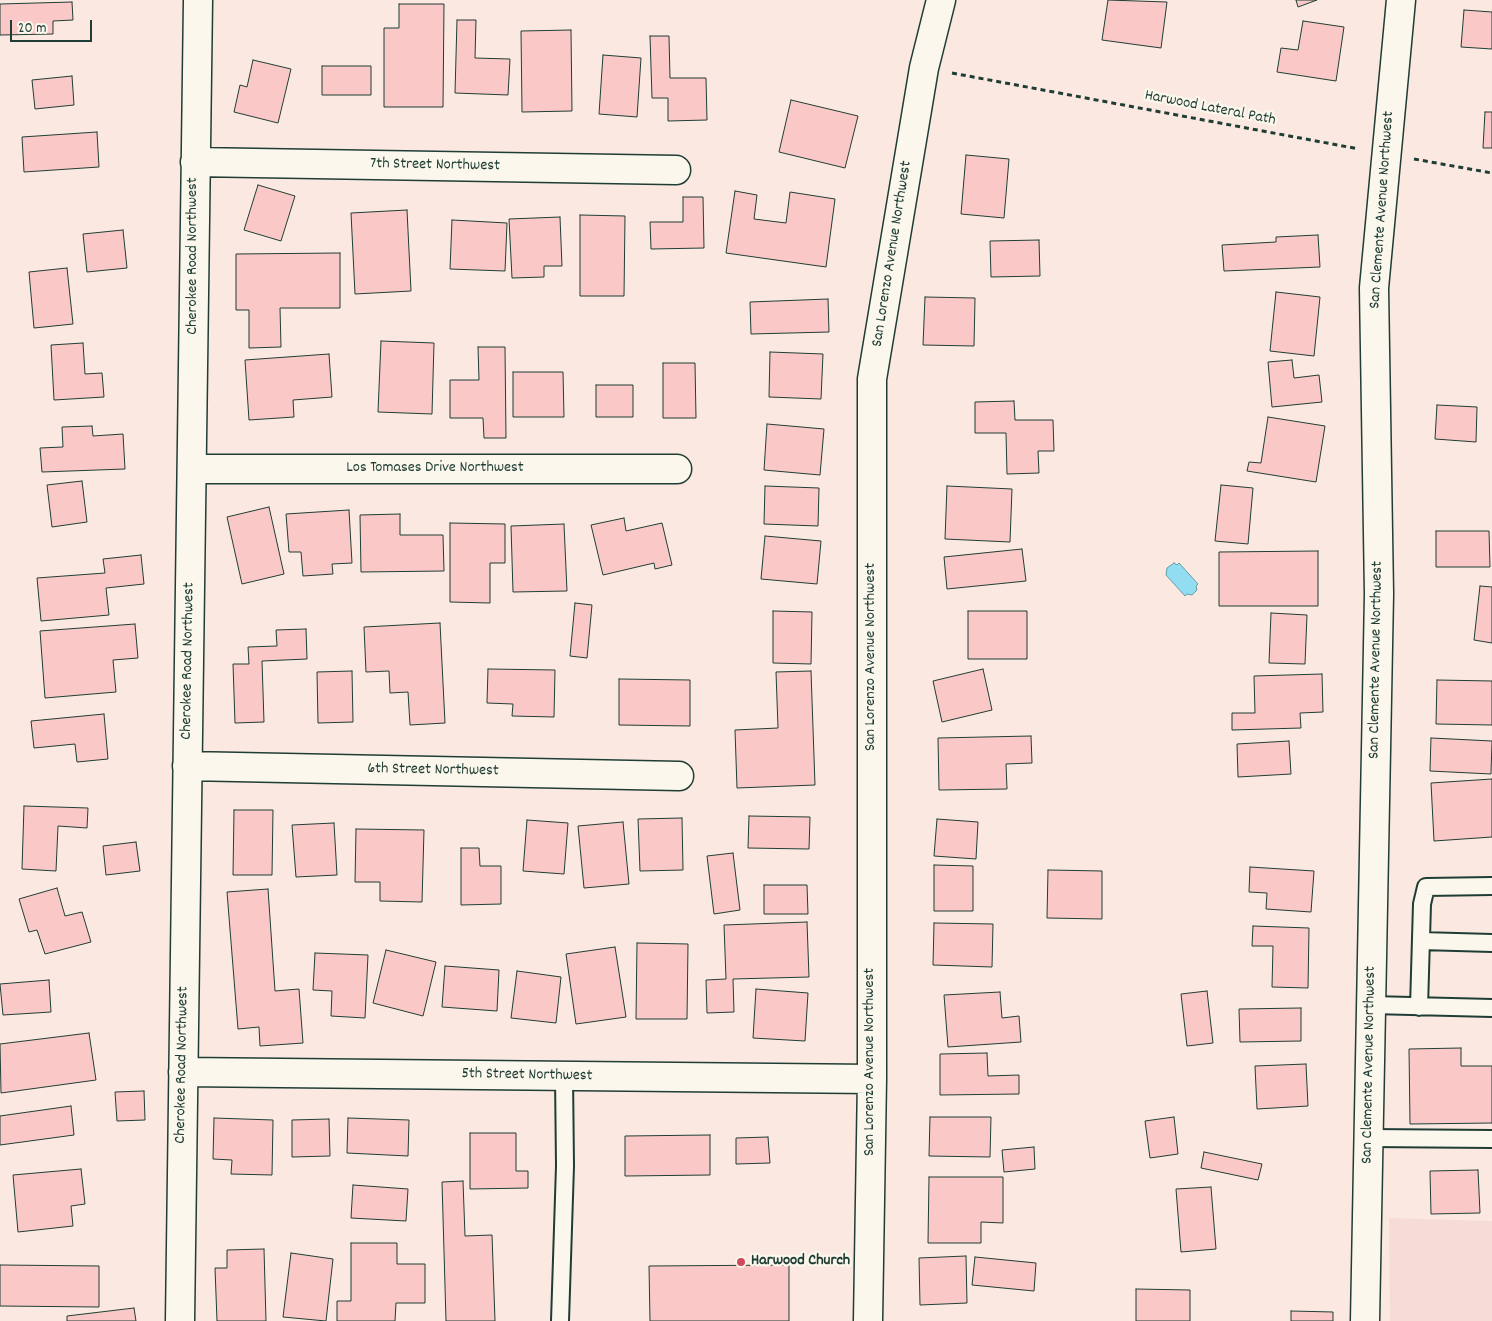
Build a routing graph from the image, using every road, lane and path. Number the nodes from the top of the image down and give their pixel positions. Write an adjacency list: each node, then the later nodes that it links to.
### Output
1 (198, 0): 6 (street, Cherokee Road Northwest)
2 (941, 0): 4 (street, San Lorenzo Avenue Northwest)
3 (1401, 0): 5 (street, San Clemente Avenue Northwest)
4 (924, 68): 5 (path, Harwood Lateral Path); 21 (street, San Lorenzo Avenue Northwest)
5 (1388, 155): 8 (path, Harwood Lateral Path); 16 (street, San Clemente Avenue Northwest)
6 (195, 162): 7 (street, 7th Street Northwest); 9 (street, Cherokee Road Northwest)
7 (676, 170)
8 (1492, 173)
9 (193, 469): 10 (street, Los Tomases Drive Northwest); 11 (street, Cherokee Road Northwest)
10 (677, 469)
11 (188, 766): 12 (street, 6th Street Northwest); 19 (street, Cherokee Road Northwest)
12 (679, 776)
13 (1492, 886): 14 (lane)
14 (1421, 941): 15 (lane); 17 (lane)
15 (1492, 943)
16 (1371, 1005): 17 (lane); 22 (street, San Clemente Avenue Northwest)
17 (1418, 1007): 18 (lane)
18 (1492, 1008)
19 (183, 1072): 20 (street, 5th Street Northwest); 24 (street, Cherokee Road Northwest)
20 (564, 1076): 21 (street, 5th Street Northwest); 25 (lane)
21 (872, 1079): 26 (street, San Lorenzo Avenue Northwest)
22 (1369, 1138): 23 (lane); 27 (street, San Clemente Avenue Northwest)
23 (1492, 1139)
24 (180, 1321)
25 (560, 1321)
26 (868, 1321)
27 (1366, 1321)

